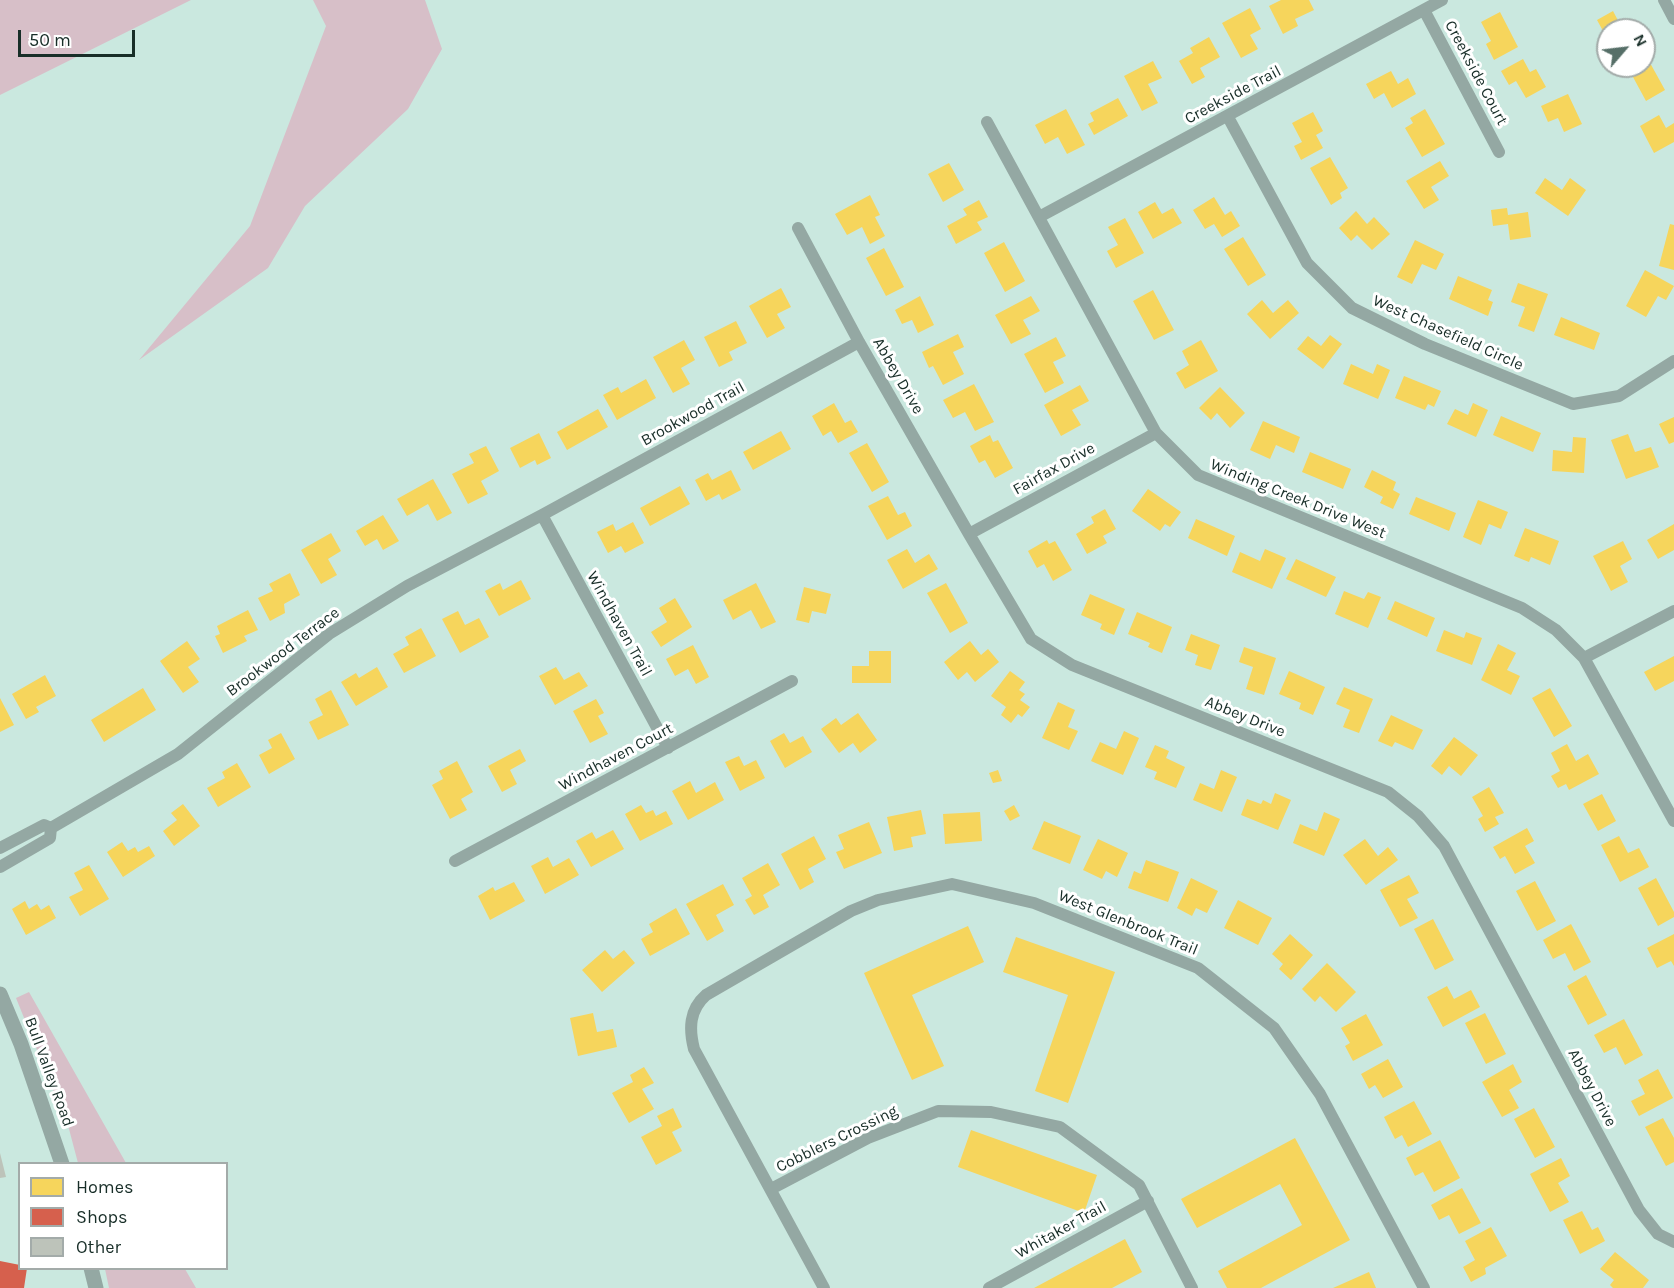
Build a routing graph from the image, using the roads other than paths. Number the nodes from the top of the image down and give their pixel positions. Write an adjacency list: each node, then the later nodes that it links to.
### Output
1 (1442, 0): 3 (street, Creekside Trail)
2 (1664, 0): 4 (street)
3 (1424, 10): 5 (street, Creekside Trail); 7 (street, Creekside Court)
4 (1674, 19)
5 (1228, 117): 8 (street, Creekside Trail); 11 (street, West Chasefield Circle)
6 (987, 122): 8 (street, Winding Creek Drive West)
7 (1499, 152)
8 (1039, 217): 12 (street, Winding Creek Drive West)
9 (798, 228): 10 (street, Abbey Drive)
10 (860, 342): 13 (street, Brookwood Trail); 14 (street, Abbey Drive)
11 (1674, 361)
12 (1156, 433): 14 (street, Fairfax Drive); 16 (street, Winding Creek Drive West)
13 (542, 515): 18 (street, Windhaven Trail); 20 (street, Brookwood Terrace)
14 (969, 534): 28 (street, Abbey Drive)
15 (1674, 611): 16 (street)
16 (1584, 658): 19 (street, Winding Creek Drive West)
17 (792, 681): 18 (street, Windhaven Court)
18 (668, 748): 22 (street, Windhaven Court)
19 (1674, 821)
20 (51, 828): 21 (street, Brookwood Terrace); 23 (street, Brookwood Terrace)
21 (0, 848)
22 (455, 861)
23 (0, 867)
24 (0, 994): 25 (street, Bull Valley Road)
25 (61, 1162)
26 (771, 1189): 27 (street, Cobblers Crossing); 31 (street); 34 (street, West Glenbrook Trail)
27 (1148, 1201): 32 (street, Whitaker Trail); 33 (street, Cobblers Crossing)
28 (1674, 1242)
29 (91, 1270): 30 (street)
30 (96, 1288)
31 (824, 1288)
32 (989, 1288)
33 (1192, 1288)
34 (1424, 1288)

